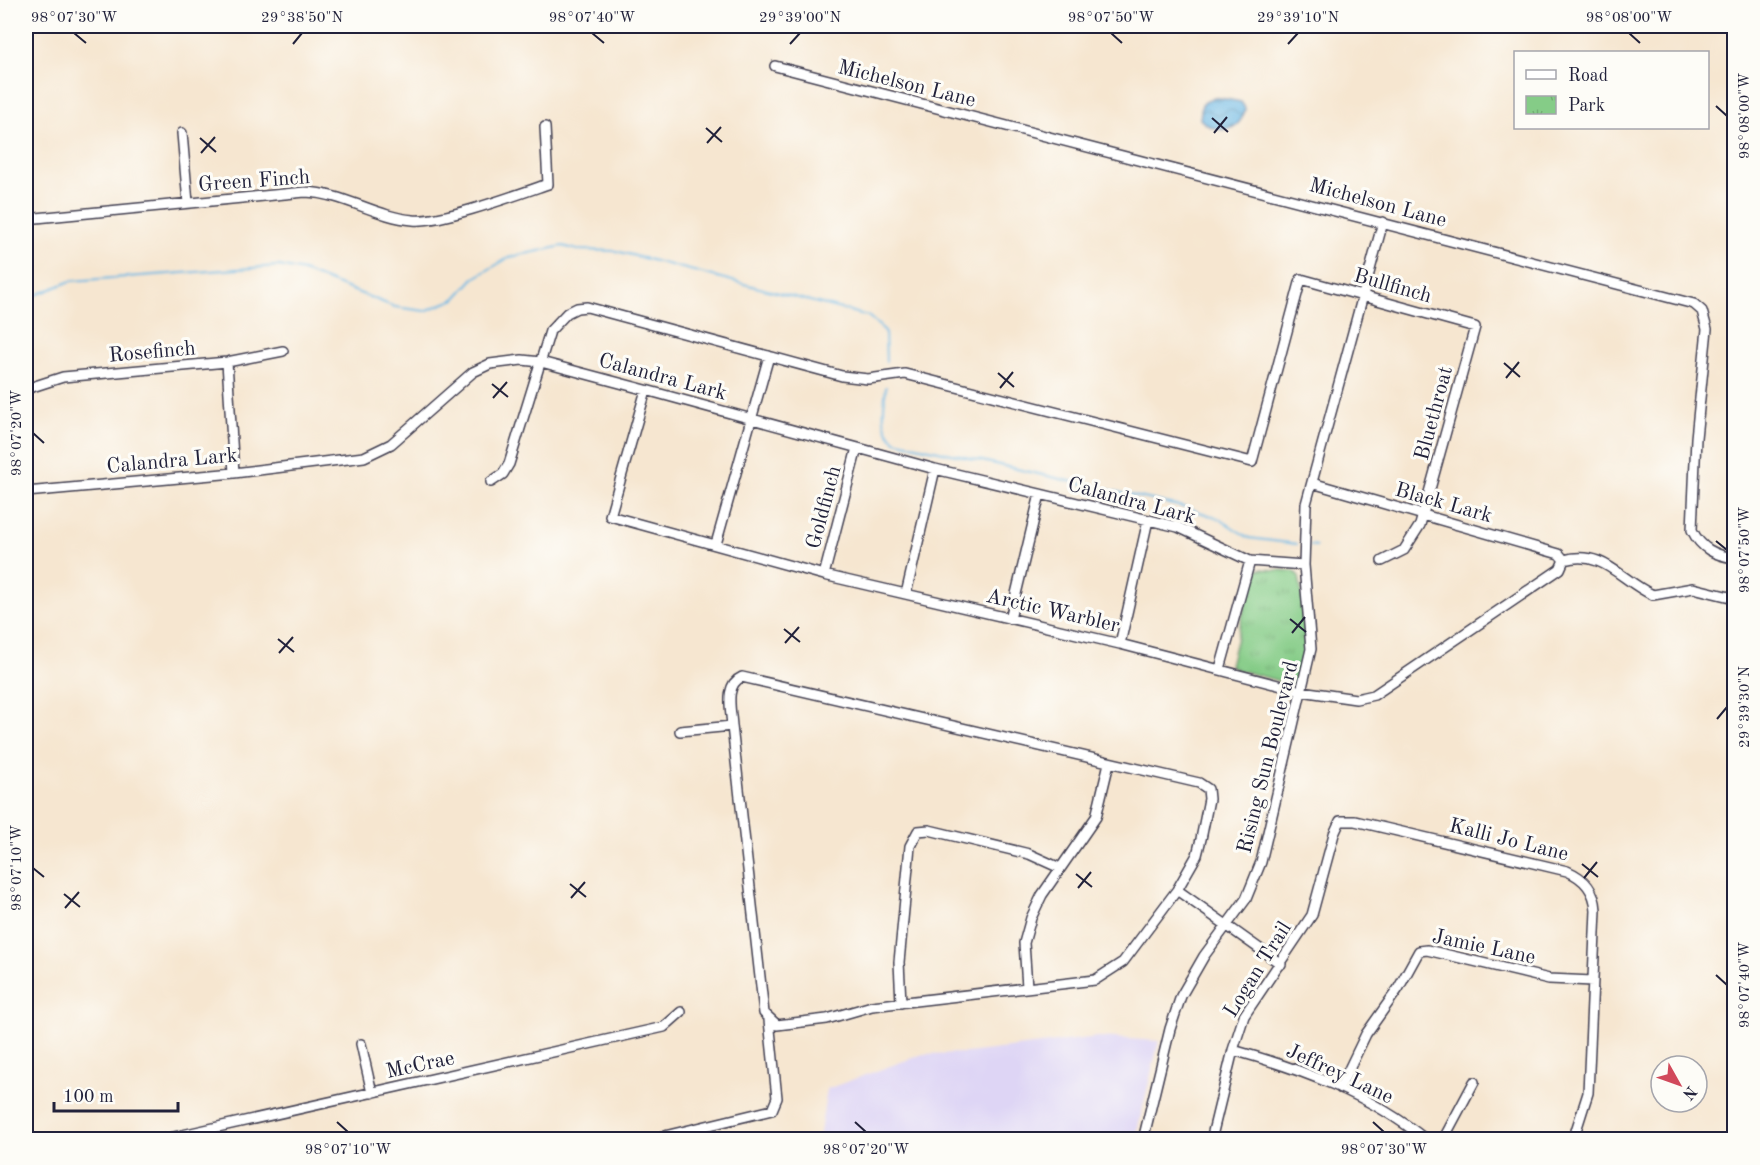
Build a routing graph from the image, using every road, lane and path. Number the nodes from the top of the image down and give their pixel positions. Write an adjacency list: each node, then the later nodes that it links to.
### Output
1 (775, 66): 6 (street, Michelson Lane)
2 (545, 127): 4 (street, Green Finch)
3 (182, 133): 4 (street)
4 (188, 202): 5 (street, Green Finch)
5 (26, 219)
6 (1383, 222): 7 (street, Rising Sun Boulevard); 26 (street, Michelson Lane)
7 (1361, 295): 8 (street, Bullfinch); 10 (street, Bullfinch); 20 (street, Rising Sun Boulevard)
8 (1474, 327): 23 (street, Bluethroat)
9 (283, 351): 11 (street, Rosefinch)
10 (769, 356): 12 (street); 15 (street)
11 (227, 362): 13 (street, Rosefinch); 18 (street)
12 (541, 362): 14 (street, Calandra Lark); 18 (street, Calandra Lark); 19 (street)
13 (26, 389)
14 (646, 390): 15 (street, Calandra Lark); 25 (street, Arctic Warbler)
15 (752, 418): 16 (street, Calandra Lark); 25 (street)
16 (857, 448): 17 (street, Calandra Lark); 31 (street, Goldfinch)
17 (935, 469): 22 (street, Calandra Lark); 32 (street)
18 (234, 473): 21 (street, Calandra Lark)
19 (491, 482)
20 (1312, 483): 23 (street, Black Lark); 30 (street, Rising Sun Boulevard)
21 (26, 492)
22 (1040, 494): 24 (street, Calandra Lark); 34 (street)
23 (1424, 515): 27 (street, Black Lark); 29 (street, Bluethroat)
24 (1148, 520): 28 (street, Calandra Lark); 35 (street)
25 (716, 544): 31 (street, Arctic Warbler)
26 (1734, 558)
27 (1564, 560): 33 (street, Arctic Warbler); 37 (street, Arctic Warbler)
28 (1250, 561): 30 (street, Calandra Lark); 36 (street)
29 (1382, 561)
30 (1304, 565): 37 (street, Rising Sun Boulevard)
31 (824, 575): 32 (street, Arctic Warbler)
32 (906, 594): 34 (street, Arctic Warbler)
33 (1734, 598)
34 (1010, 619): 35 (street, Arctic Warbler)
35 (1120, 644): 36 (street, Arctic Warbler)
36 (1220, 669): 37 (street, Arctic Warbler)
37 (1301, 691): 44 (street, Rising Sun Boulevard)
38 (732, 726): 39 (street); 40 (street); 50 (street)
39 (680, 731)
40 (1109, 763): 42 (street); 43 (street)
41 (1340, 821): 45 (street, Logan Trail); 46 (street, Kalli Jo Lane)
42 (1060, 868): 47 (street); 48 (street)
43 (1177, 891): 44 (street); 47 (street)
44 (1227, 924): 45 (street); 58 (street, Rising Sun Boulevard)
45 (1281, 964): 52 (street, Logan Trail)
46 (1593, 981): 54 (street, Jamie Lane); 62 (street, Kalli Jo Lane)
47 (1027, 987): 48 (street)
48 (901, 1003): 50 (street)
49 (681, 1012): 55 (street, McCrae)
50 (769, 1020): 57 (street)
51 (361, 1044): 55 (street)
52 (1233, 1050): 54 (street, Jeffrey Lane); 59 (street, Logan Trail)
53 (1474, 1082): 61 (street)
54 (1340, 1088): 60 (street, Jeffrey Lane)
55 (372, 1093): 56 (street, McCrae)
56 (160, 1140)
57 (648, 1140)
58 (1143, 1140)
59 (1211, 1140)
60 (1426, 1140)
61 (1443, 1140)
62 (1573, 1140)

